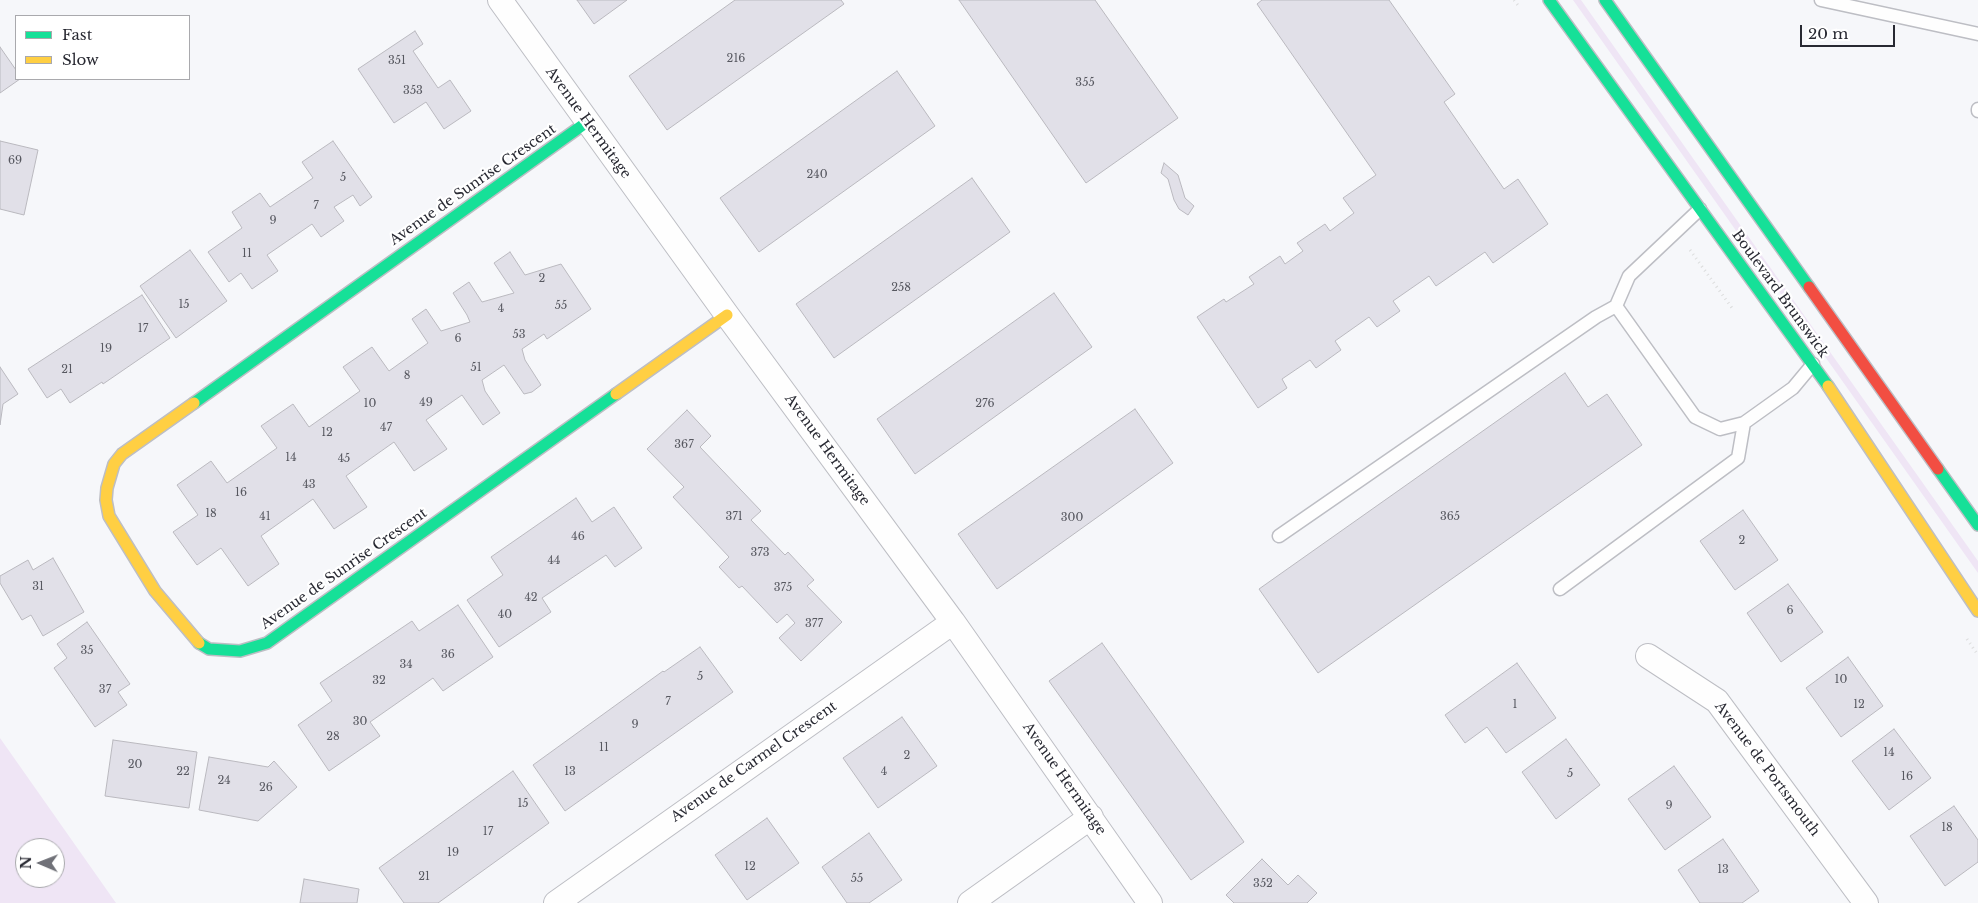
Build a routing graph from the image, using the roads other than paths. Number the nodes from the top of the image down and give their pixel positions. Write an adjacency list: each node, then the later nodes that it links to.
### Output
1 (500, 0): 6 (street, Avenue Hermitage)
2 (1549, 0): 7 (street, Boulevard Brunswick)
3 (1821, 0): 5 (lane)
4 (1607, 1): 12 (street, Boulevard Brunswick)
5 (1978, 34)
6 (587, 122): 9 (street, Avenue Hermitage); 9 (street, Avenue de Sunrise Crescent)
7 (1700, 209): 8 (lane); 10 (street, Boulevard Brunswick)
8 (1616, 306): 11 (lane); 13 (lane)
9 (727, 315): 16 (street, Avenue Hermitage)
10 (1813, 364): 11 (lane); 15 (street, Boulevard Brunswick)
11 (1744, 423): 14 (lane)
12 (1978, 525)
13 (1278, 536)
14 (1560, 589)
15 (1977, 609)
16 (953, 622): 18 (street, Avenue Hermitage); 19 (street, Avenue de Carmel Crescent)
17 (1648, 656): 22 (street, Avenue de Portsmouth)
18 (1091, 817): 20 (street); 21 (street, Avenue Hermitage)
19 (556, 903)
20 (970, 903)
21 (1150, 903)
22 (1866, 903)

